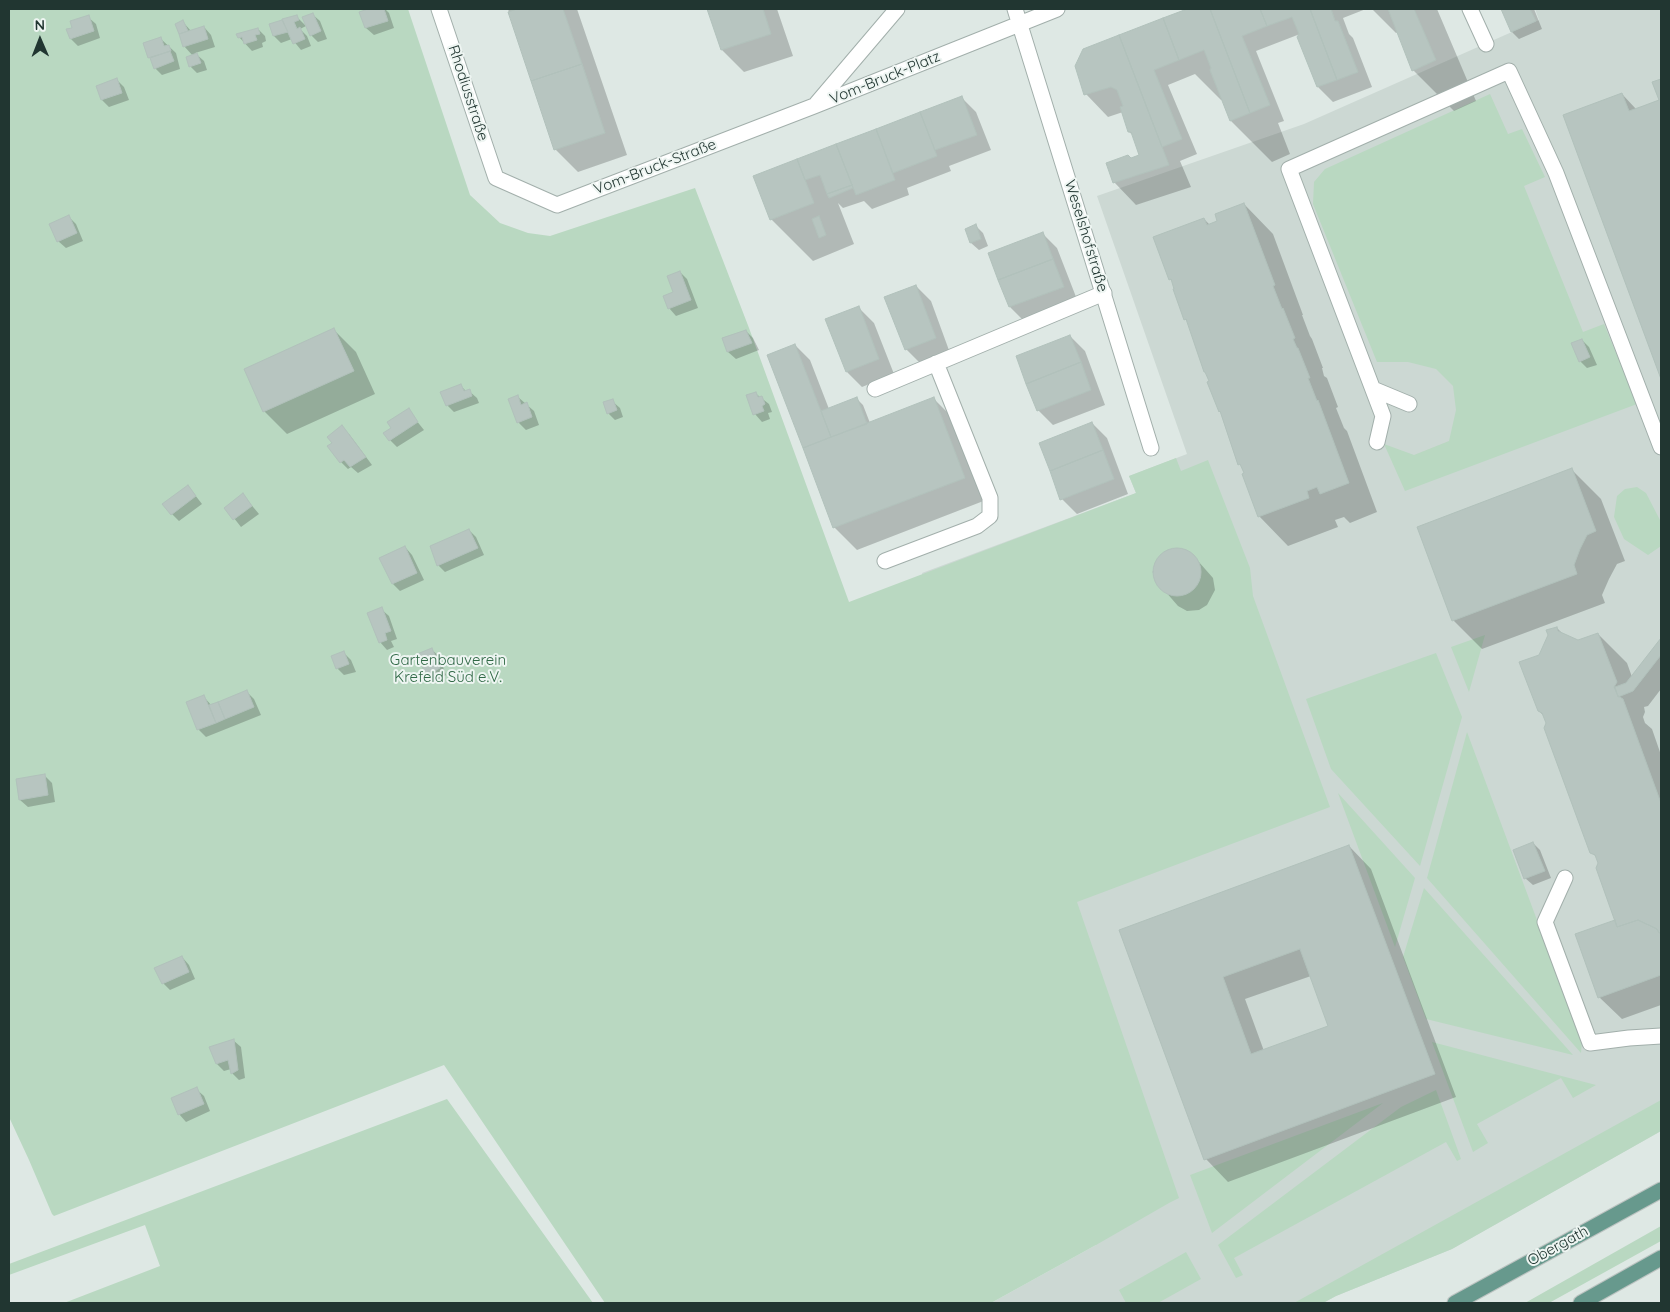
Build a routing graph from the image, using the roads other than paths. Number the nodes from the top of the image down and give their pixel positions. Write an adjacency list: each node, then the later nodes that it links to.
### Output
1 (440, 9): 9 (street, Rhodiusstraße)
2 (897, 9): 8 (street, Vom-Bruck-Platz)
3 (1015, 9): 6 (street)
4 (1057, 9): 6 (street, Vom-Bruck-Platz)
5 (1470, 9): 7 (street)
6 (1019, 24): 8 (street, Vom-Bruck-Platz); 10 (street, Weselshofstraße)
7 (1486, 44)
8 (814, 106): 9 (street, Vom-Bruck-Straße)
9 (496, 178)
10 (1104, 293): 11 (street); 17 (street, Weselshofstraße)
11 (936, 363): 12 (street); 18 (street)
12 (875, 389)
13 (1372, 389): 14 (street); 15 (street); 16 (street)
14 (1410, 404)
15 (1377, 442)
16 (1661, 447)
17 (1151, 448)
18 (885, 560)
19 (1565, 878): 20 (street)
20 (1661, 1036)
21 (1661, 1190): 23 (main road, Obergath)
22 (1661, 1258): 24 (main road)
23 (1456, 1303)
24 (1581, 1303)

